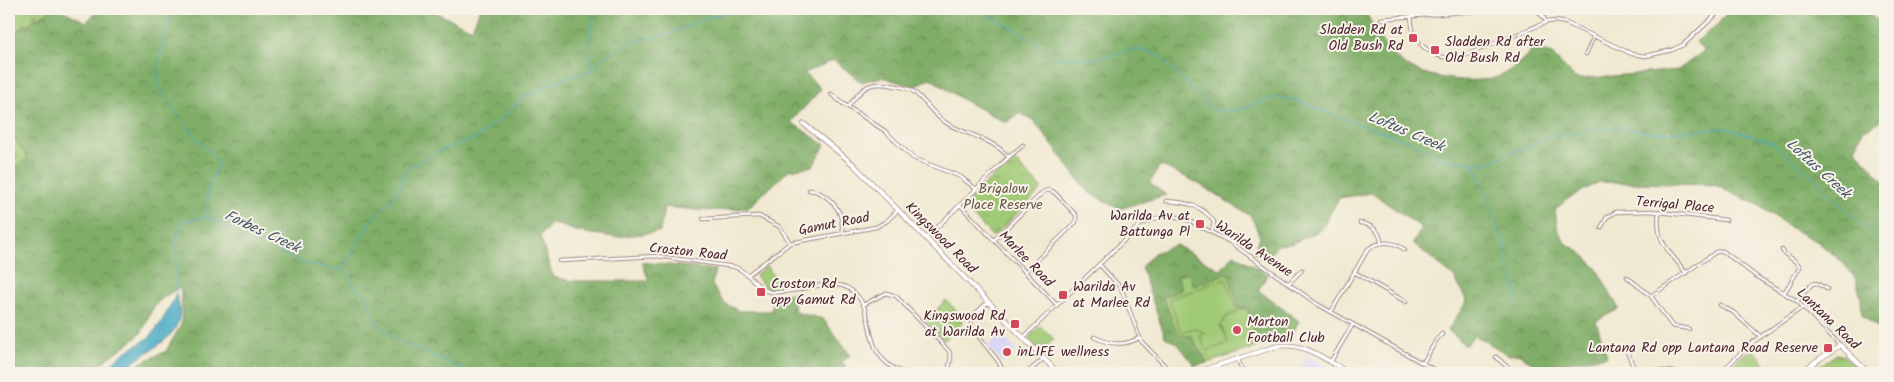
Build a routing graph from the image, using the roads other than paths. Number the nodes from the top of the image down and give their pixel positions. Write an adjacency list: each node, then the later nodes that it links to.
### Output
1 (1480, 9): 6 (street)
2 (1536, 9): 5 (street)
3 (1551, 9): 5 (street)
4 (1722, 9): 9 (street)
5 (1543, 16): 8 (street)
6 (1411, 17): 7 (street); 8 (street)
7 (1381, 19)
8 (1546, 22): 9 (street)
9 (1594, 36): 10 (street)
10 (1586, 54)
11 (831, 94): 12 (street)
12 (848, 107): 15 (street); 16 (street)
13 (804, 124): 20 (street, Kingswood Road)
14 (1023, 145): 15 (street)
15 (1009, 157): 16 (street)
16 (976, 189): 19 (street)
17 (810, 190): 27 (street)
18 (1166, 201): 26 (street)
19 (960, 205): 28 (street); 29 (street, Marlee Road)
20 (898, 210): 27 (street, Gamut Road); 28 (street, Kingswood Road)
21 (1659, 211): 23 (street, Terrigal Place); 25 (street, Terrigal Place); 39 (street)
22 (703, 219): 31 (street)
23 (1726, 220)
24 (1360, 223): 30 (street)
25 (1601, 228)
26 (1212, 232): 35 (street, Warilda Avenue); 42 (street, Warilda Avenue)
27 (843, 233): 31 (street, Gamut Road)
28 (926, 238): 47 (street, Kingswood Road)
29 (994, 240): 37 (street, Marlee Road); 37 (street)
30 (1381, 242): 32 (street); 38 (street)
31 (790, 243): 40 (street, Gamut Road)
32 (1406, 250)
33 (1782, 250): 44 (street)
34 (558, 261): 40 (street, Croston Road)
35 (1099, 264): 50 (street, Warilda Avenue); 60 (street)
36 (1302, 270): 42 (street)
37 (1025, 272): 50 (street, Marlee Road)
38 (1354, 272): 48 (street); 53 (street)
39 (1686, 272): 44 (street, Lantana Road); 45 (street)
40 (749, 274): 49 (street, Croston Road)
41 (1627, 277): 45 (street)
42 (1288, 284): 53 (street, Warilda Avenue)
43 (1827, 289): 46 (street)
44 (1784, 293): 46 (street, Lantana Road)
45 (1652, 296): 55 (street)
46 (1797, 301): 52 (street, Lantana Road)
47 (988, 302): 59 (street, Kingswood Road); 70 (street)
48 (1406, 302)
49 (863, 305): 68 (street); 69 (street)
50 (1057, 305): 59 (street, Warilda Avenue)
51 (1720, 305): 58 (street)
52 (1803, 307): 58 (street); 61 (street, Lantana Road)
53 (1331, 312): 54 (street, Warilda Avenue)
54 (1353, 324): 66 (street); 67 (street, Warilda Avenue)
55 (1689, 329)
56 (1442, 334): 67 (street)
57 (1094, 337): 60 (street)
58 (1761, 337): 82 (street)
59 (1023, 338): 64 (street, Kingswood Road)
60 (1139, 338): 73 (street)
61 (1840, 345): 83 (street); 84 (street, Lantana Road)
62 (1627, 351): 79 (street)
63 (1496, 357): 78 (street)
64 (1043, 359): 71 (street); 72 (street, Kingswood Road)
65 (1238, 359): 66 (street); 74 (street); 75 (street)
66 (1330, 363): 76 (street)
67 (1423, 363): 77 (street, Warilda Avenue)
68 (904, 373)
69 (948, 373)
70 (1004, 373)
71 (1027, 373)
72 (1058, 373)
73 (1172, 373)
74 (1194, 373)
75 (1243, 373)
76 (1349, 373)
77 (1440, 373)
78 (1514, 373)
79 (1636, 373)
80 (1640, 373): 81 (street)
81 (1683, 373)
82 (1720, 373)
83 (1799, 373)
84 (1869, 373)

